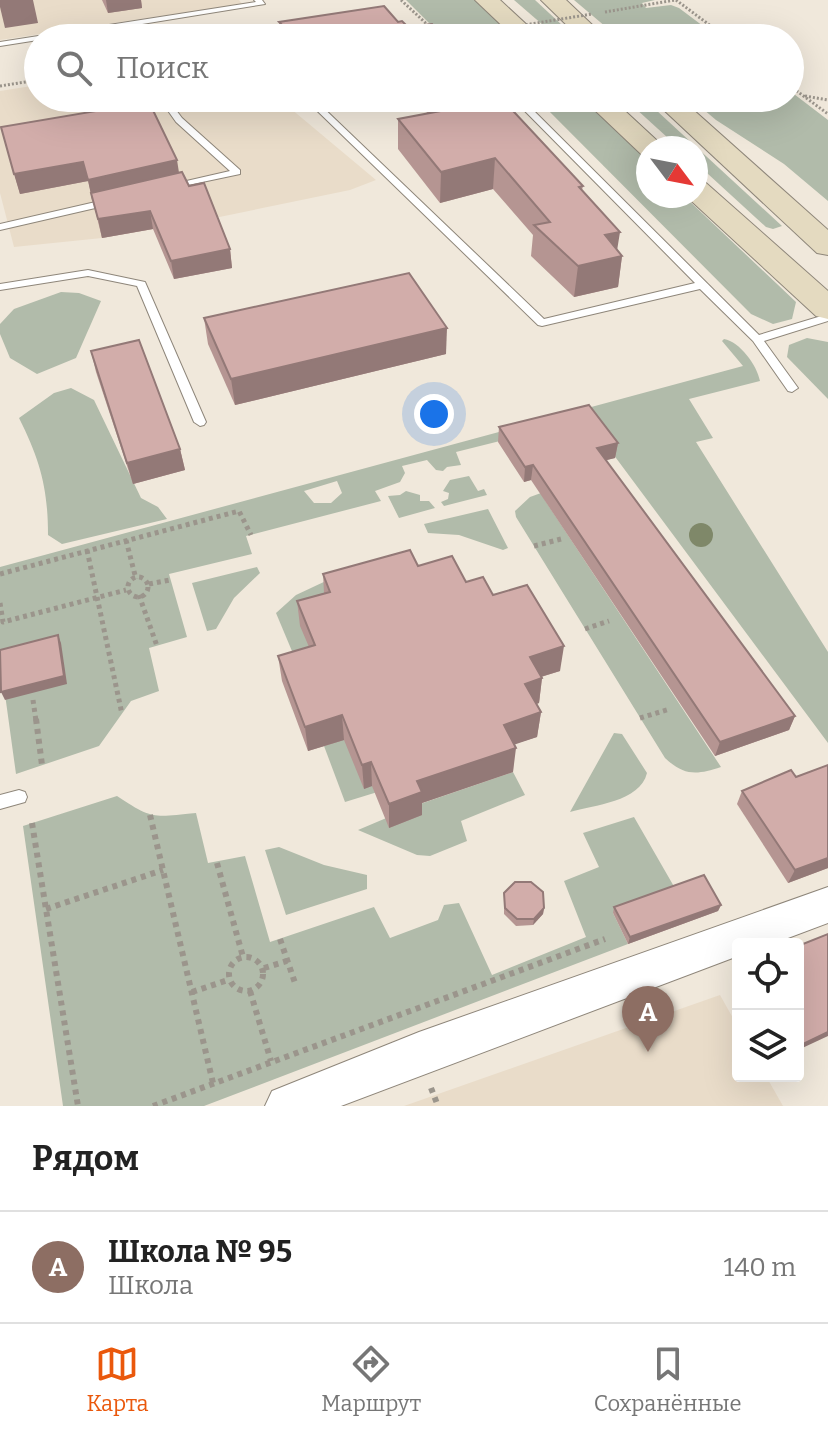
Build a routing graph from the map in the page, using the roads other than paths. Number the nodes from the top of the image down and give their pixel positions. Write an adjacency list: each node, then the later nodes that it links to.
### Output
1 (258, 0): 4 (lane)
2 (486, 0): 5 (main road)
3 (552, 0): 6 (main road)
4 (130, 24)
5 (513, 24)
6 (579, 24)
7 (24, 40): 8 (lane)
8 (0, 44)
9 (173, 112): 16 (lane)
10 (323, 112): 22 (lane)
11 (530, 112): 22 (lane)
12 (611, 112): 15 (main road)
13 (680, 112): 21 (main road)
14 (684, 112): 19 (main road)
15 (638, 136)
16 (161, 190)
17 (131, 197): 20 (lane)
18 (708, 200): 24 (main road)
19 (828, 213)
20 (0, 227)
21 (828, 246)
22 (702, 285): 26 (lane)
23 (0, 287): 28 (lane)
24 (828, 309)
25 (828, 317): 26 (lane)
26 (757, 339): 27 (lane)
27 (792, 388)
28 (200, 422)
29 (19, 797): 30 (lane)
30 (0, 802)
31 (828, 905): 32 (street)
32 (287, 1106)

